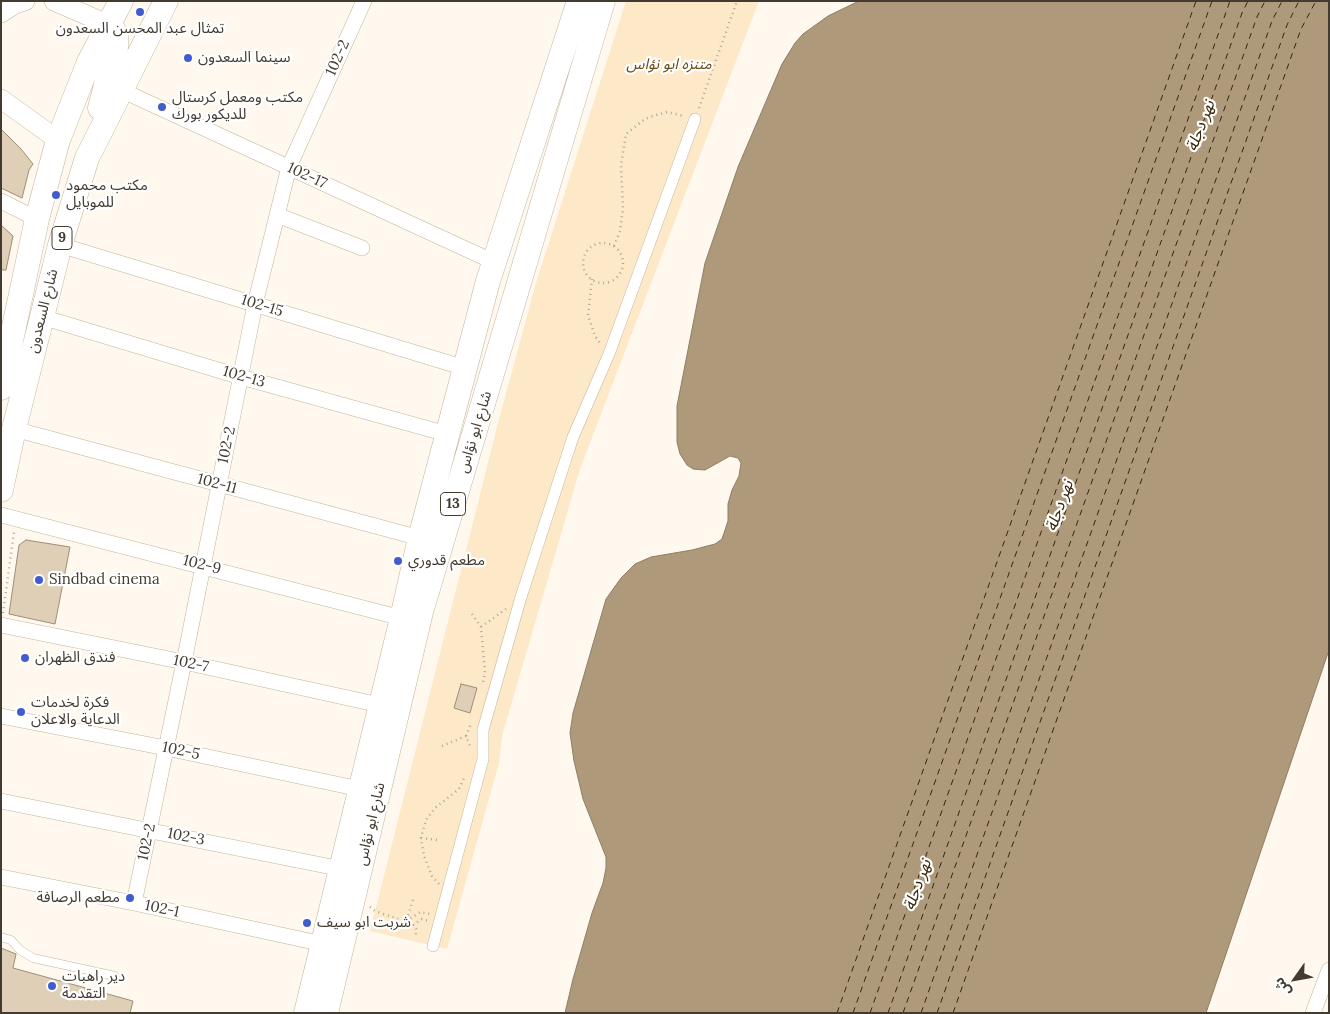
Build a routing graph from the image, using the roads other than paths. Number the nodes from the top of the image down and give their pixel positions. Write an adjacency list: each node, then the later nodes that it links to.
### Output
1 (25, 1): 8 (street)
2 (54, 1): 9 (street)
3 (121, 1): 9 (main road, شارع السعدون / 9)
4 (166, 1): 10 (main road, شارع السعدون / 9)
5 (364, 1): 15 (street, 102-2)
6 (579, 1): 21 (main road, شارع ابو نؤاس / 13)
7 (603, 1): 53 (main road, شارع ابو نؤاس / 13)
8 (1, 13)
9 (107, 24): 13 (main road, شارع السعدون / 9); 14 (main road)
10 (121, 90): 14 (main road, شارع السعدون / 9); 15 (street, 102-17)
11 (1, 99): 13 (street)
12 (695, 119): 49 (street)
13 (58, 140): 18 (main road, شارع السعدون / 9)
14 (87, 158): 19 (main road, شارع السعدون / 9)
15 (288, 167): 17 (street, 102-2); 21 (street, 102-17)
16 (1, 201): 18 (street)
17 (277, 214): 20 (street); 22 (street, 102-2)
18 (37, 219): 24 (main road, شارع السعدون / 9)
19 (60, 245): 22 (street, 102-15); 23 (main road, شارع السعدون / 9)
20 (362, 248)
21 (494, 262): 25 (main road, شارع ابو نؤاس / 13)
22 (254, 304): 25 (street, 102-15); 26 (street, 102-2)
23 (42, 317): 26 (street, 102-13); 28 (main road, شارع السعدون / 9)
24 (8, 319): 27 (main road, شارع السعدون / 9)
25 (465, 368): 29 (main road, شارع ابو نؤاس / 13)
26 (241, 377): 29 (street, 102-13); 30 (street, 102-2)
27 (1, 388)
28 (14, 429): 30 (street, 102-11); 31 (main road, شارع السعدون / 9)
29 (446, 434): 33 (main road, شارع ابو نؤاس / 13)
30 (219, 484): 33 (street, 102-11); 34 (street, 102-2)
31 (1, 490)
32 (1, 515): 34 (street, 102-9)
33 (420, 538): 35 (main road, شارع ابو نؤاس / 13)
34 (202, 565): 35 (street, 102-9); 37 (street, 102-2)
35 (402, 618): 38 (main road, شارع ابو نؤاس / 13)
36 (1, 625): 37 (street, 102-7)
37 (184, 662): 38 (street, 102-7); 40 (street, 102-2)
38 (380, 705): 41 (main road, شارع ابو نؤاس / 13)
39 (1, 716): 40 (street, 102-5)
40 (166, 748): 41 (street, 102-5); 43 (street, 102-2)
41 (360, 789): 44 (main road, شارع ابو نؤاس / 13)
42 (1, 801): 43 (street, 102-3)
43 (149, 830): 44 (street, 102-3); 46 (street, 102-2)
44 (342, 869): 48 (main road, شارع ابو نؤاس / 13)
45 (1, 876): 46 (street, 102-1)
46 (134, 903): 48 (street, 102-1)
47 (1, 937): 51 (lane)
48 (323, 944): 52 (main road, شارع ابو نؤاس / 13)
49 (434, 946)
50 (1329, 970): 54 (street)
51 (115, 976)
52 (306, 1013)
53 (326, 1013)
54 (1312, 1013)

